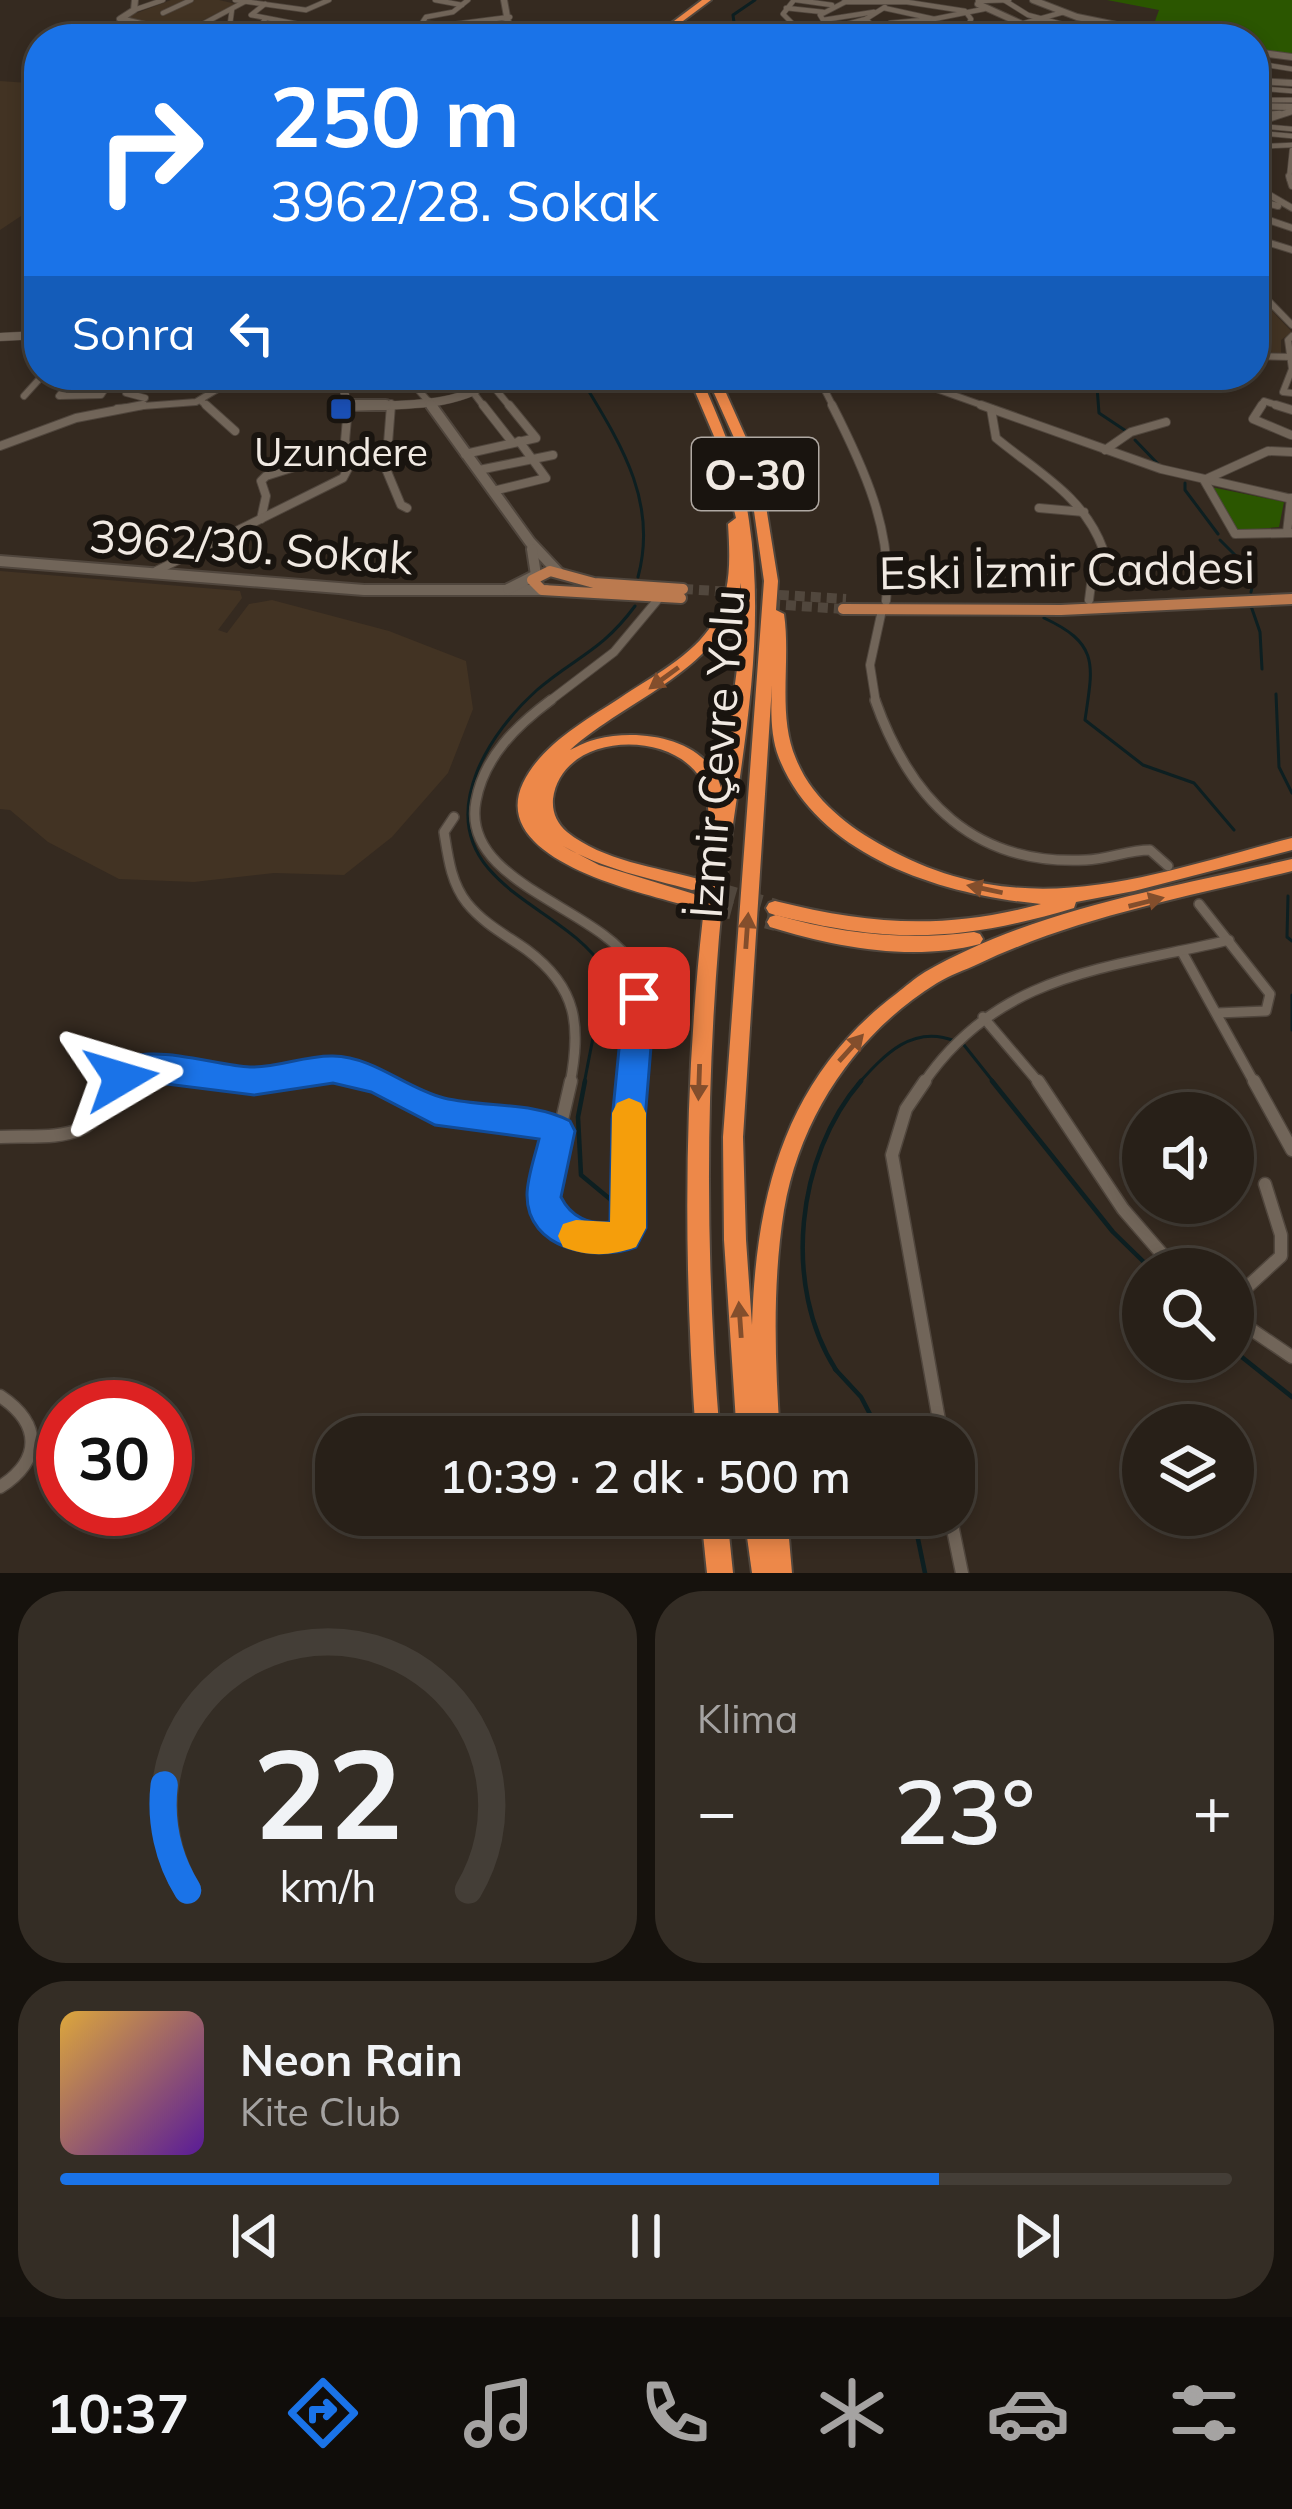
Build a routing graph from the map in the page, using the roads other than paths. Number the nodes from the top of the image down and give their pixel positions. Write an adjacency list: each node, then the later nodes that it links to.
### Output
1 (135, 0): 24 (street)
2 (235, 0): 13 (street)
3 (329, 0): 18 (street)
4 (435, 0): 16 (street)
5 (504, 0): 29 (street)
6 (692, 0): 45 (highway)
7 (707, 0): 46 (highway)
8 (795, 0): 20 (street); 21 (street)
9 (952, 0): 19 (street)
10 (1007, 0): 19 (street); 34 (street)
11 (1033, 0): 28 (street)
12 (189, 1): 17 (street); 27 (street)
13 (247, 1): 18 (street); 23 (street)
14 (847, 1): 20 (street); 22 (street)
15 (907, 1): 22 (street); 25 (street)
16 (466, 2): 42 (street)
17 (161, 3): 24 (street)
18 (265, 4): 30 (street)
19 (977, 4): 25 (street); 54 (street)
20 (834, 5): 26 (street)
21 (786, 8): 26 (street); 47 (street)
22 (884, 8): 31 (street); 32 (street); 33 (street)
23 (232, 9): 37 (street); 38 (street)
24 (134, 10): 36 (street)
25 (965, 10): 32 (street); 53 (street)
26 (823, 12): 33 (street)
27 (164, 13)
28 (1064, 13): 34 (street); 57 (street)
29 (509, 16): 43 (street); 44 (street)
30 (265, 19): 35 (street); 39 (street)
31 (866, 19): 49 (street); 50 (street)
32 (934, 19): 51 (street); 52 (street)
33 (823, 20): 48 (street)
34 (1040, 20): 55 (street); 56 (street)
35 (297, 22): 40 (street); 41 (street)
36 (141, 24)
37 (203, 24)
38 (230, 24)
39 (262, 24)
40 (292, 24)
41 (304, 24)
42 (437, 24)
43 (461, 24)
44 (502, 24)
45 (661, 24)
46 (674, 24)
47 (792, 24)
48 (826, 24)
49 (848, 24)
50 (871, 24)
51 (889, 24)
52 (932, 24)
53 (969, 24)
54 (1014, 24)
55 (1025, 24)
56 (1056, 24)
57 (1108, 24)
58 (1269, 66): 59 (street)
59 (1280, 68): 60 (street); 61 (street)
60 (1292, 69)
61 (1291, 108): 63 (street); 65 (street); 66 (street)
62 (1269, 111): 63 (street)
63 (1279, 114): 64 (street)
64 (1269, 126)
65 (1269, 129)
66 (1269, 131)
67 (1292, 147): 68 (street)
68 (1292, 186)
69 (1273, 187): 70 (street)
70 (1269, 188)
71 (1269, 301): 72 (street)
72 (1292, 325)
73 (1292, 336): 74 (street)
74 (1291, 357): 88 (street)
75 (29, 390): 89 (street)
76 (64, 390): 77 (street)
77 (104, 390)
78 (125, 390): 91 (street)
79 (216, 390): 90 (street)
80 (344, 390): 94 (street)
81 (418, 390): 92 (street)
82 (503, 390): 100 (street)
83 (701, 390): 112 (highway, İzmir Çevre Yolu / O-30)
84 (719, 390): 123 (highway, İzmir Çevre Yolu / O-30)
85 (825, 390): 130 (street)
86 (938, 390): 95 (street)
87 (472, 391): 92 (street); 100 (street)
88 (1292, 393)
89 (24, 396)
90 (200, 400): 91 (street); 98 (street)
91 (159, 401): 101 (street)
92 (428, 402): 93 (street); 105 (street)
93 (391, 404): 94 (street); 113 (street)
94 (348, 407): 102 (street)
95 (991, 409): 103 (street); 115 (street)
96 (1292, 410): 99 (street)
97 (1166, 422): 103 (street)
98 (235, 430)
99 (1291, 435)
100 (515, 442): 105 (street); 107 (street)
101 (0, 446)
102 (348, 450): 116 (street); 116 (street)
103 (1105, 450): 109 (street)
104 (1292, 452): 109 (street)
105 (465, 454): 108 (street)
106 (553, 455): 107 (street)
107 (532, 460): 108 (street); 110 (street)
108 (478, 470): 110 (street)
109 (1204, 480): 111 (street); 117 (street)
110 (493, 491): 118 (street)
111 (1292, 498): 117 (street)
112 (741, 507): 137 (highway, İzmir Çevre Yolu / O-30); 137 (highway, one-way to 137)
113 (407, 508)
114 (1039, 508): 115 (street)
115 (1089, 515): 128 (street)
116 (260, 519): 120 (street)
117 (1290, 532)
118 (530, 542): 121 (street); 122 (street)
119 (0, 561): 120 (street, 3962/30. Sokak)
120 (156, 571): 125 (street, 3962/30. Sokak)
121 (559, 573): 122 (main road); 124 (main road); 126 (main road)
122 (536, 575): 124 (main road); 125 (street)
123 (771, 581): 135 (highway, one-way to 123); 153 (highway, İzmir Çevre Yolu / O-30, one-way to 123)
124 (548, 590): 125 (street, 3962/30. Sokak); 126 (main road)
125 (498, 591)
126 (660, 597): 143 (street)
127 (1292, 597): 128 (main road, Eski İzmir Caddesi); 130 (main road, Eski İzmir Caddesi)
128 (1089, 600): 130 (main road, Eski İzmir Caddesi)
129 (844, 604): 130 (main road, Eski İzmir Caddesi)
130 (884, 606): 134 (street)
131 (454, 817): 143 (street)
132 (1292, 844): 135 (highway)
133 (1292, 865): 138 (highway, one-way to 133)
134 (1168, 866)
135 (1142, 883): 138 (highway)
136 (1199, 904): 139 (street)
137 (712, 907): 152 (highway, İzmir Çevre Yolu / O-30, one-way to 152)
138 (1069, 921): 154 (highway, one-way to 138)
139 (1229, 940): 140 (street); 141 (street)
140 (1182, 952): 141 (street); 142 (street)
141 (1216, 1013): 145 (street)
142 (983, 1017): 147 (street); 155 (street)
143 (558, 1131): 144 (street)
144 (0, 1137)
145 (1292, 1150)
146 (1265, 1184): 148 (street)
147 (1157, 1248)
148 (1254, 1281)
149 (1254, 1331): 150 (street)
150 (1292, 1357)
151 (0, 1396): 156 (street)
152 (706, 1416)
153 (748, 1416)
154 (766, 1416)
155 (938, 1416)
156 (0, 1487)
157 (716, 1536): 161 (highway)
158 (760, 1536): 162 (highway)
159 (775, 1536): 163 (highway)
160 (954, 1536): 164 (street)
161 (720, 1573)
162 (765, 1573)
163 (778, 1573)
164 (962, 1573)

